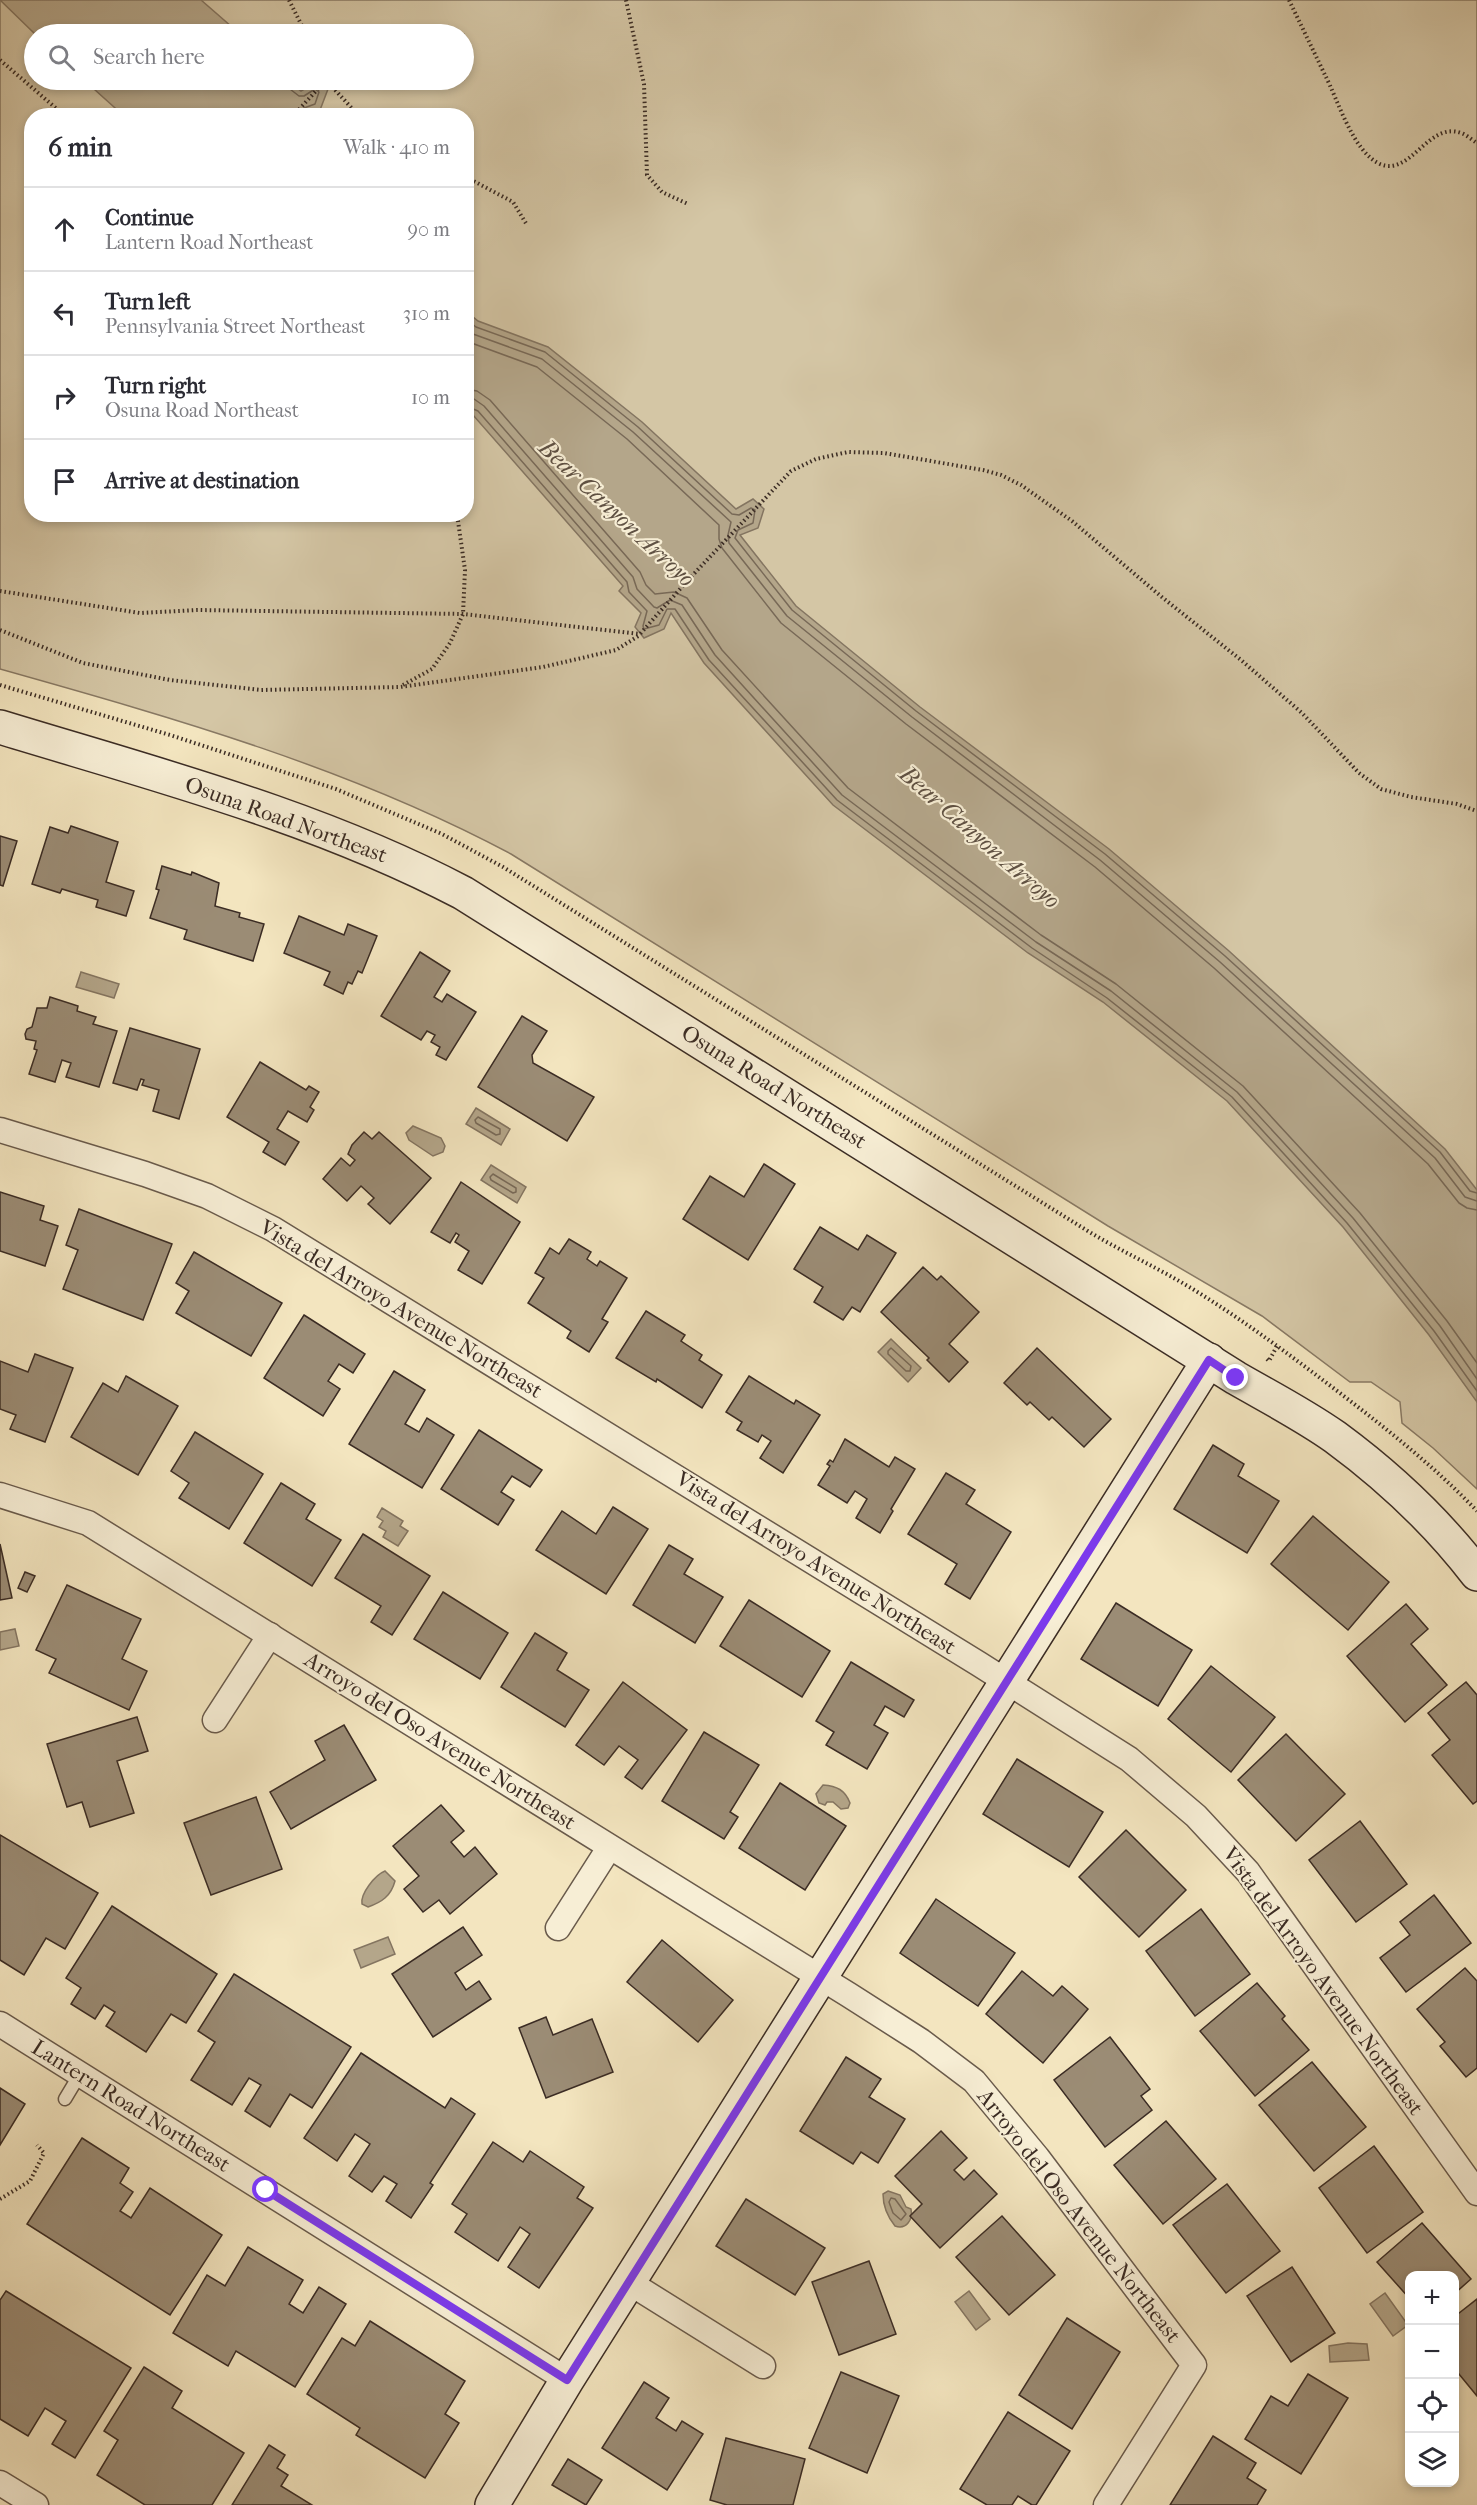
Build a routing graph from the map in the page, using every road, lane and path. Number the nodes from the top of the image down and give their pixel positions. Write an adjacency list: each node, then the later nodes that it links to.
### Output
1 (289, 0): 4 (path)
2 (626, 0): 15 (path)
3 (1289, 0): 13 (path)
4 (301, 24)
5 (0, 60): 6 (path)
6 (24, 81)
7 (35, 90): 10 (path)
8 (317, 90): 11 (path)
9 (335, 90): 12 (path)
10 (56, 108)
11 (300, 108)
12 (352, 108)
13 (1477, 143)
14 (474, 181): 16 (path)
15 (688, 204)
16 (527, 225)
17 (458, 522): 19 (path)
18 (0, 591): 19 (path)
19 (463, 614): 21 (path); 22 (path)
20 (0, 630): 22 (path)
21 (640, 634): 22 (path); 24 (path)
22 (400, 687)
23 (0, 727): 28 (street, Osuna Road Northeast)
24 (1477, 811)
25 (0, 1130): 32 (street, Vista del Arroyo Avenue Northeast)
26 (1277, 1346): 27 (path)
27 (1261, 1356)
28 (1209, 1360): 30 (street, Osuna Road Northeast); 32 (street)
29 (0, 1495): 31 (street, Arroyo del Oso Avenue Northeast)
30 (1477, 1574)
31 (270, 1635): 33 (street); 34 (street, Arroyo del Oso Avenue Northeast)
32 (1006, 1681): 36 (street); 41 (street, Vista del Arroyo Avenue Northeast)
33 (215, 1720)
34 (609, 1848): 35 (street); 36 (street, Arroyo del Oso Avenue Northeast)
35 (558, 1928)
36 (822, 1978): 43 (street); 49 (street, Arroyo del Oso Avenue Northeast)
37 (0, 2024): 38 (street, Lantern Road Northeast)
38 (80, 2074): 39 (lane); 45 (street, Lantern Road Northeast)
39 (65, 2099)
40 (37, 2145): 42 (path)
41 (1477, 2193)
42 (0, 2199)
43 (630, 2283): 44 (street); 45 (street)
44 (763, 2366)
45 (567, 2380): 48 (street)
46 (0, 2483): 47 (street)
47 (36, 2505)
48 (492, 2505)
49 (1106, 2505)

